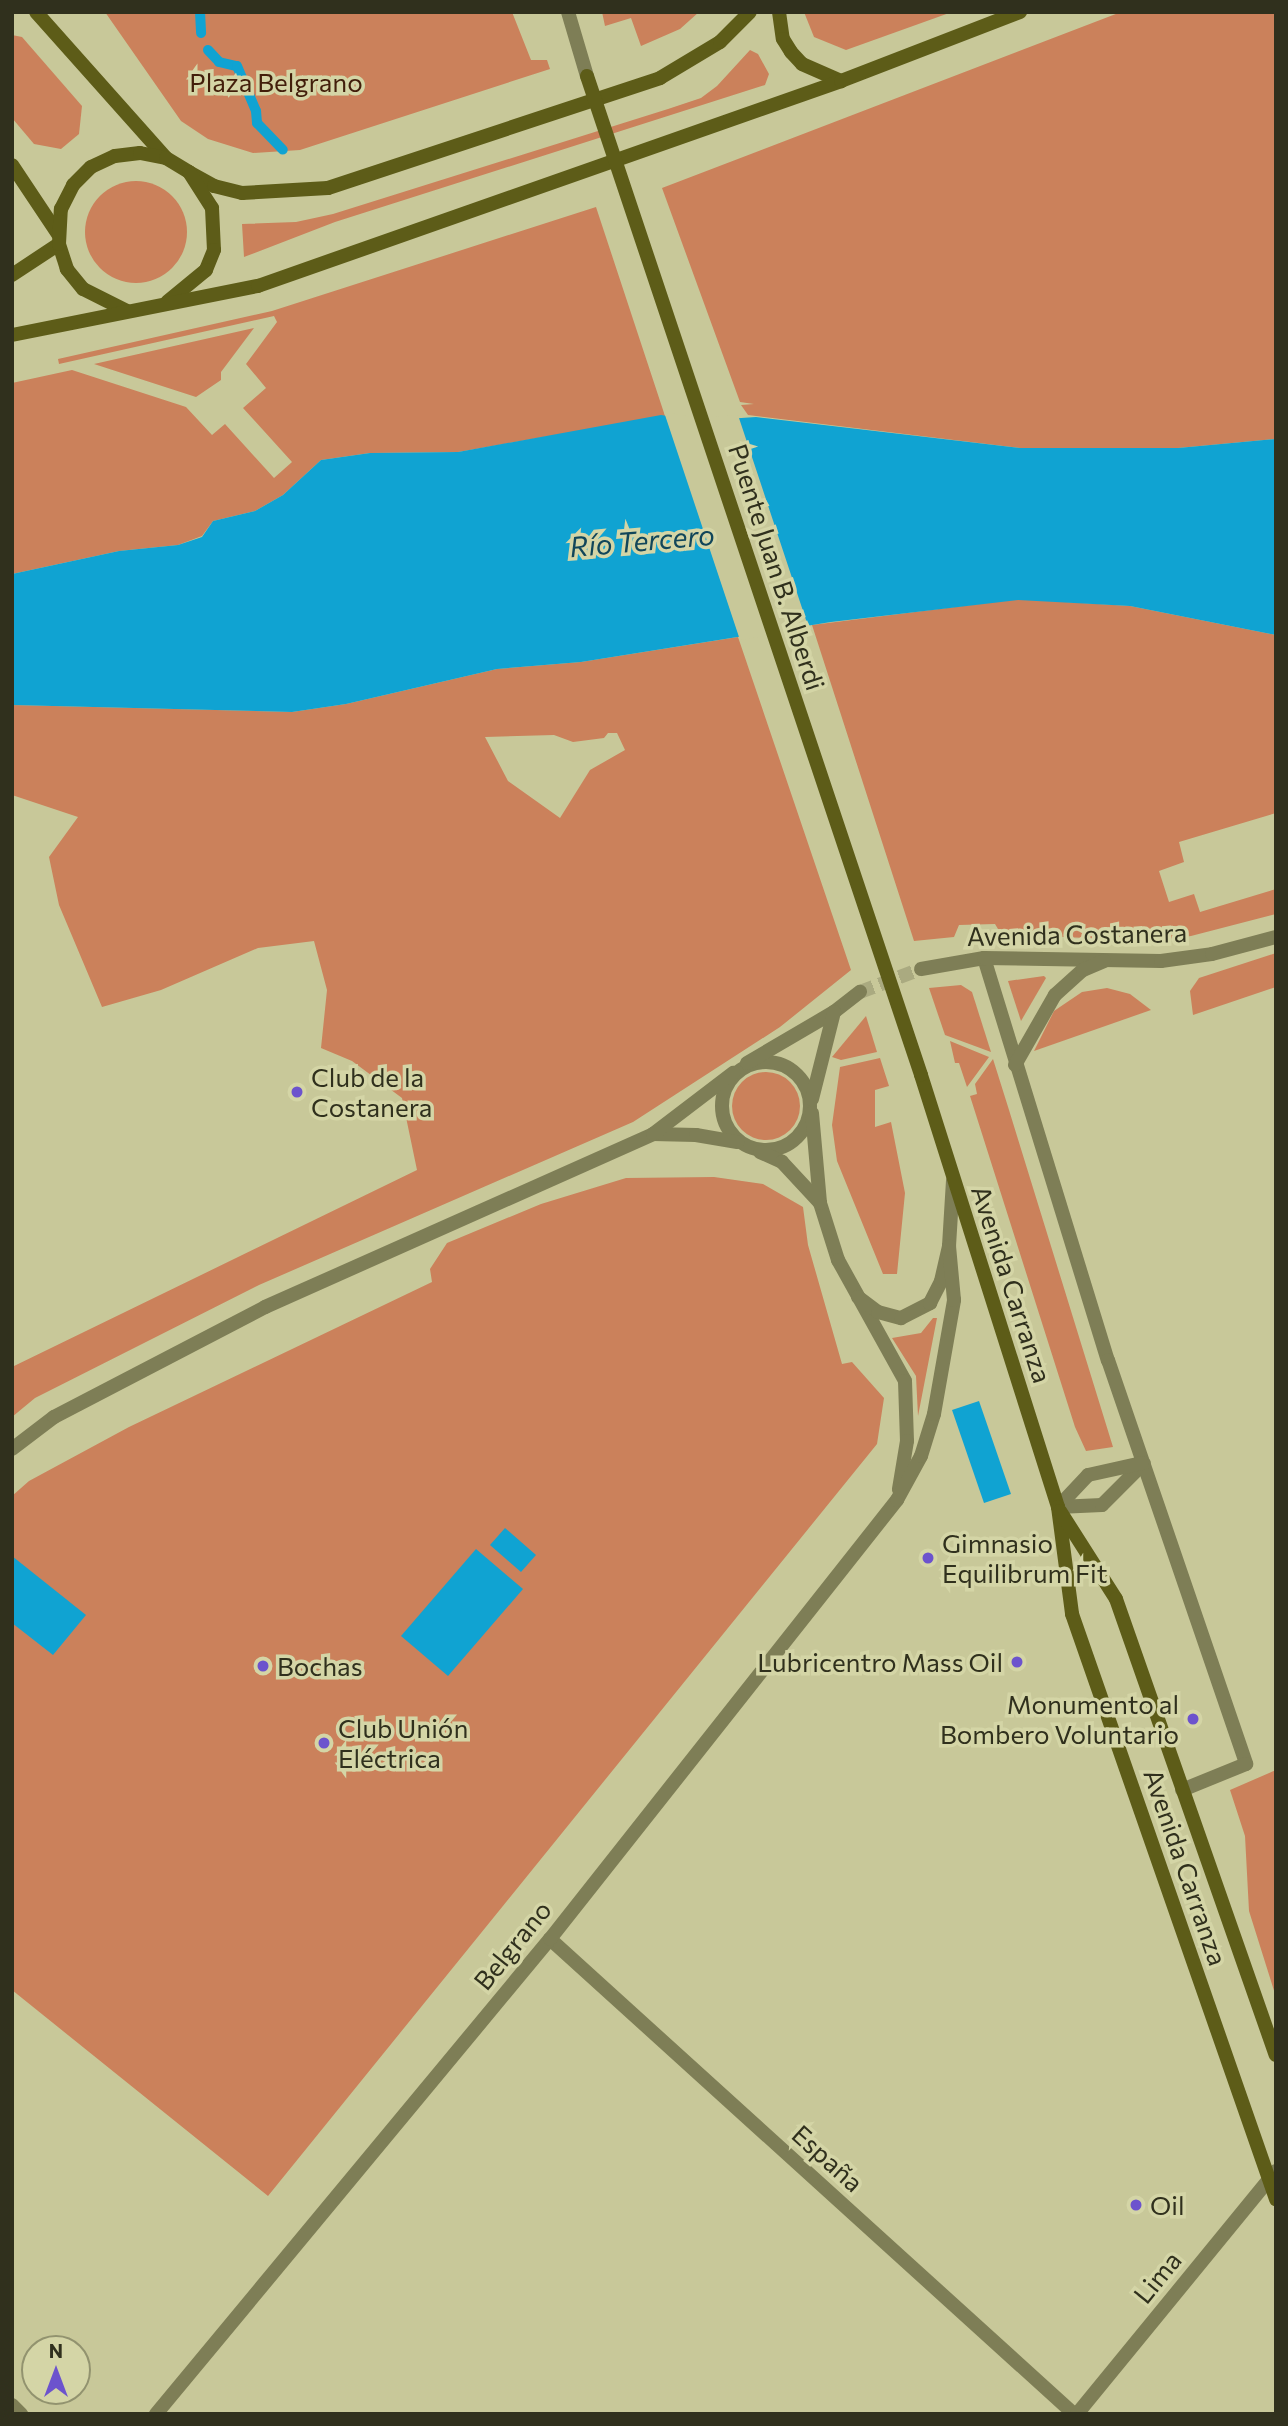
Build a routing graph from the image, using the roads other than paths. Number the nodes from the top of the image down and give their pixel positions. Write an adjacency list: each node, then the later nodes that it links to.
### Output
1 (36, 12): 8 (main road)
2 (568, 12): 6 (street)
3 (750, 12): 10 (main road)
4 (779, 12): 7 (main road)
5 (1020, 12): 7 (main road)
6 (587, 76): 25 (main road, Puente Juan B. Alberdi, bridge)
7 (841, 81): 13 (main road)
8 (166, 158): 10 (main road); 11 (main road)
9 (12, 165): 11 (main road)
10 (189, 172): 13 (main road)
11 (58, 239): 12 (main road); 14 (main road)
12 (12, 275)
13 (155, 308): 14 (main road)
14 (129, 311): 15 (main road)
15 (12, 335)
16 (1276, 937): 18 (street, Avenida Costanera)
17 (984, 958): 18 (street, Avenida Costanera); 19 (street, Avenida Costanera); 23 (street)
18 (1110, 958): 23 (street)
19 (921, 969)
20 (860, 992): 21 (street)
21 (834, 1012): 22 (street); 26 (street)
22 (747, 1063): 24 (street); 26 (street)
23 (1015, 1065): 35 (street)
24 (733, 1073): 27 (street); 28 (street)
25 (921, 1075): 30 (main road, Avenida Carranza)
26 (812, 1106): 29 (street); 31 (street)
27 (653, 1134): 28 (street); 34 (street)
28 (737, 1142): 29 (street)
29 (760, 1152): 31 (street)
30 (953, 1180): 32 (street); 37 (main road, Avenida Carranza)
31 (820, 1203): 33 (street)
32 (949, 1246): 33 (street); 36 (street, Belgrano)
33 (856, 1296): 36 (street)
34 (12, 1449)
35 (1144, 1463): 37 (street); 37 (street); 38 (street)
36 (897, 1500): 39 (street, Belgrano)
37 (1058, 1507): 38 (main road, Avenida Carranza); 41 (main road, Avenida Carranza)
38 (1182, 1790): 40 (main road, Avenida Carranza)
39 (550, 1938): 45 (street, Belgrano); 46 (street, España)
40 (1276, 2054)
41 (1272, 2175): 42 (main road, Avenida Carranza); 46 (street, Lima)
42 (1276, 2199)
43 (12, 2405): 44 (street)
44 (21, 2414)
45 (156, 2414)
46 (1075, 2414)

